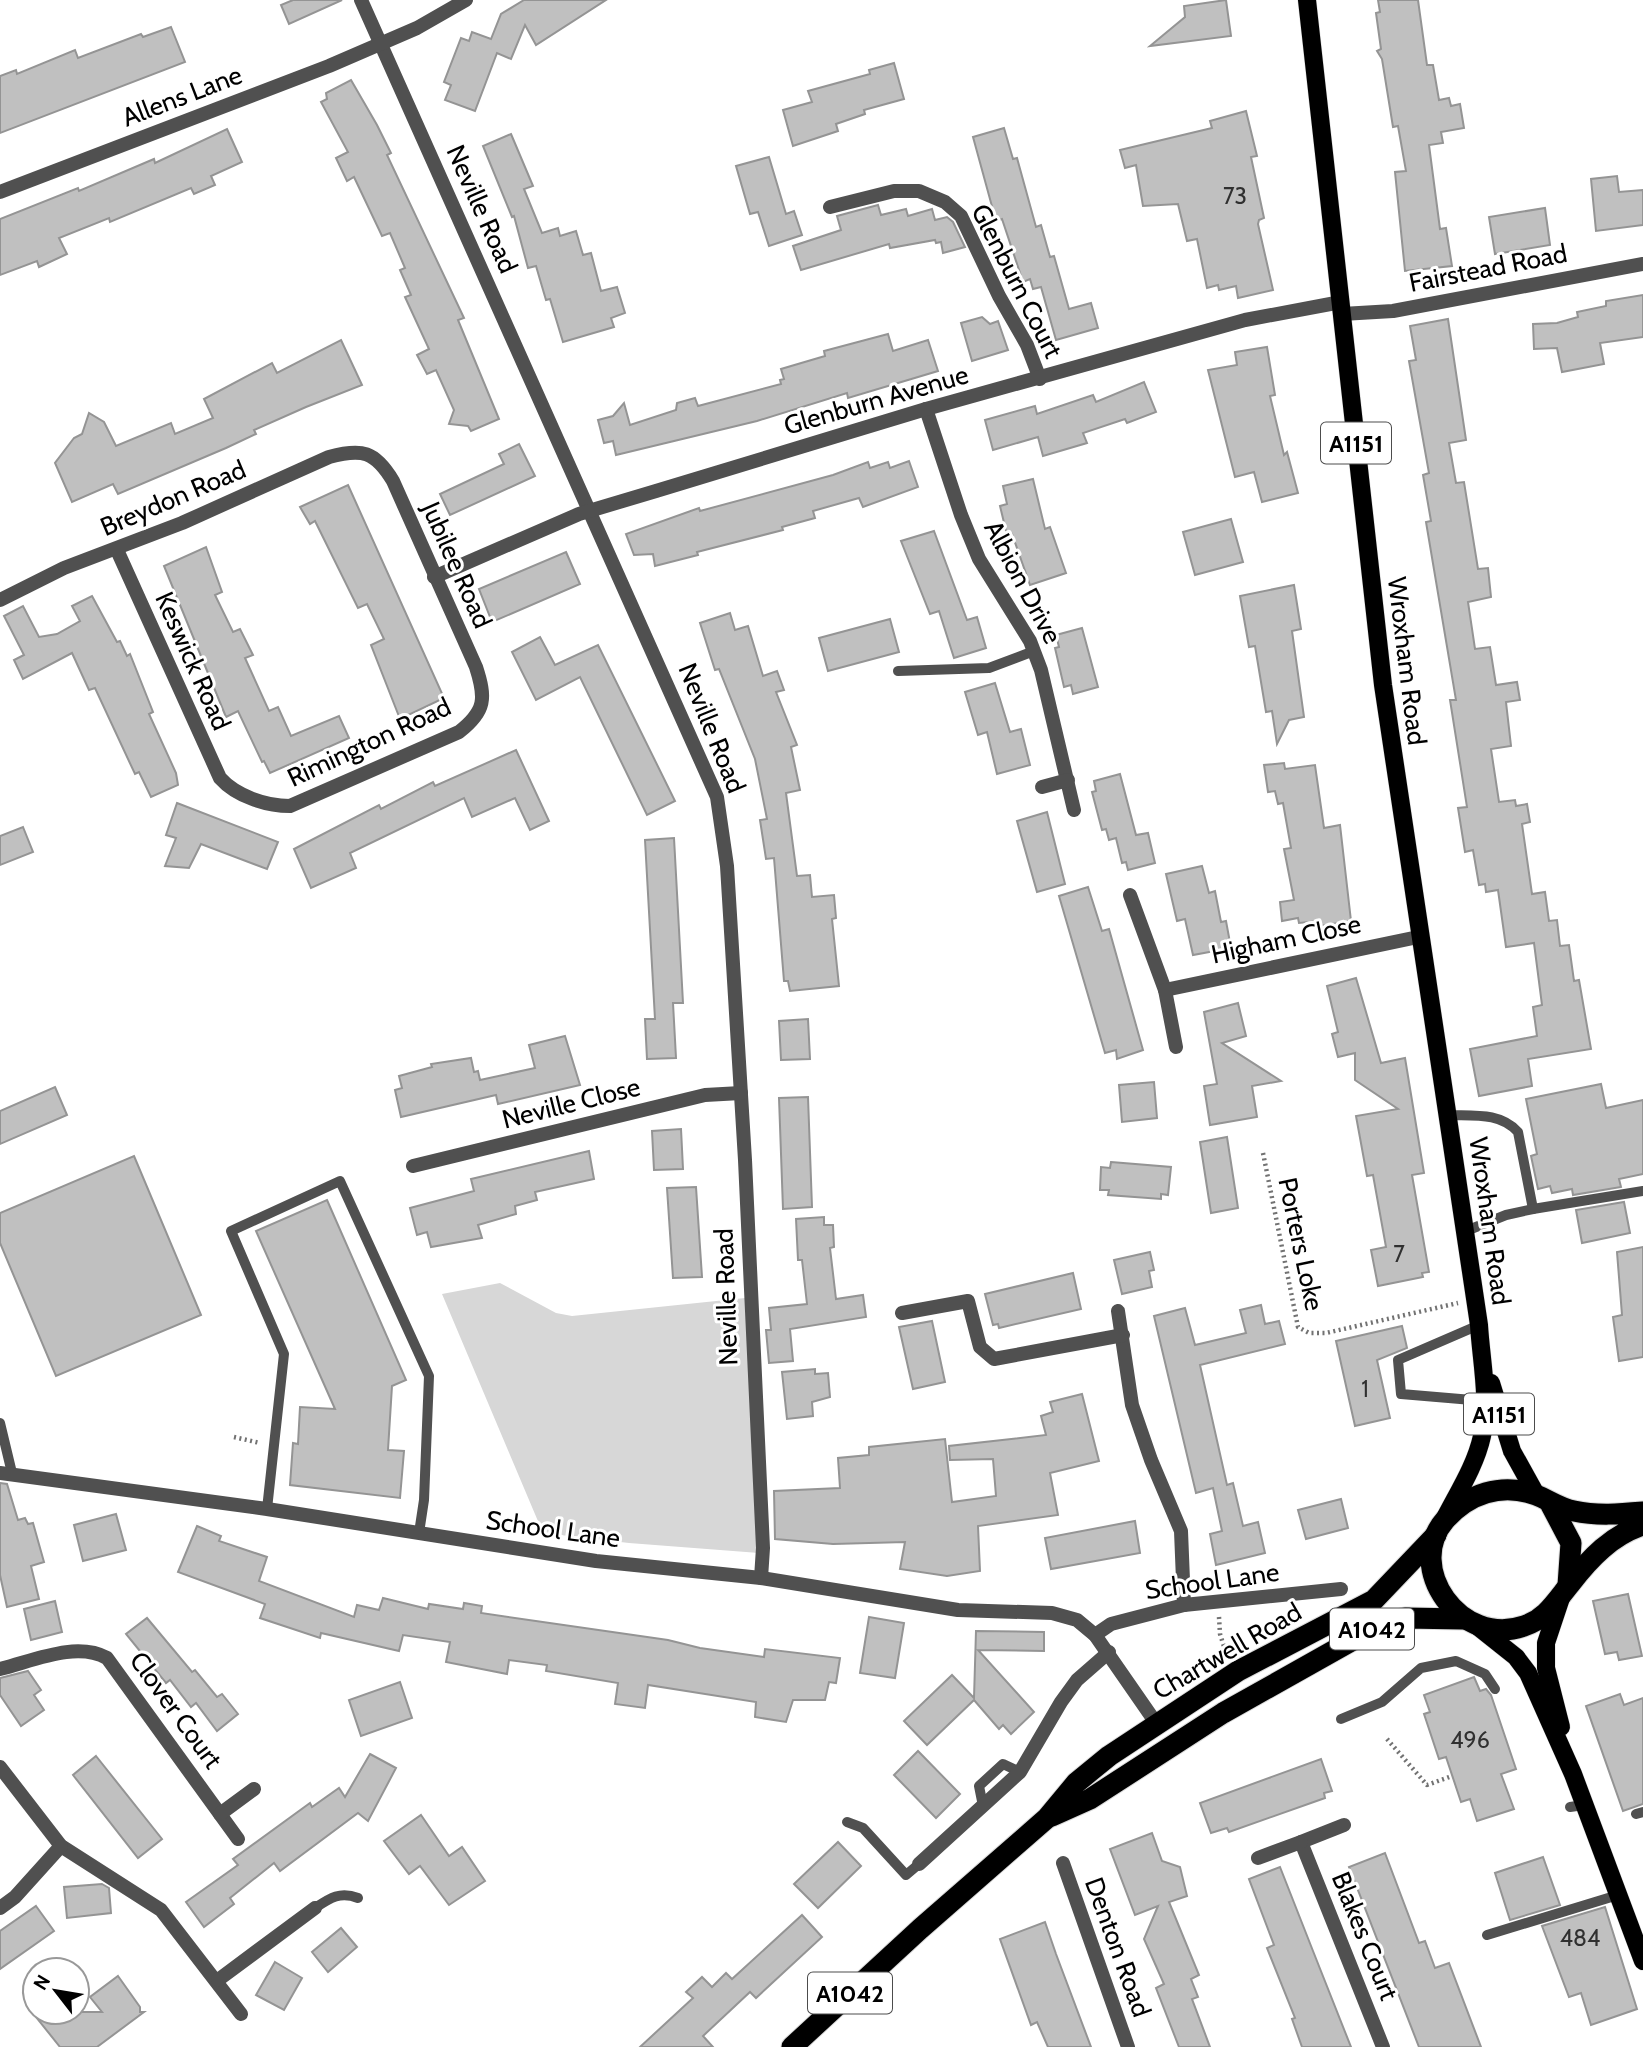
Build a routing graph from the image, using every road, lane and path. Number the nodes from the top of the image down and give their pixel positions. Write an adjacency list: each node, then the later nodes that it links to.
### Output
1 (361, 0): 4 (street, Neville Road)
2 (466, 0): 4 (street, Allens Lane)
3 (1307, 0): 8 (main road, Wroxham Road / A1151)
4 (380, 43): 5 (street, Allens Lane); 12 (street, Neville Road)
5 (0, 191)
6 (830, 207): 9 (street, Glenburn Court)
7 (1643, 264): 8 (street, Fairstead Road)
8 (1341, 308): 9 (street, Glenburn Avenue); 24 (main road, Wroxham Road / A1151)
9 (1041, 379): 10 (street, Glenburn Avenue)
10 (926, 409): 12 (street, Glenburn Avenue); 16 (street, Albion Drive)
11 (368, 453): 13 (street, Breydon Road); 14 (street, Jubilee Road)
12 (591, 511): 14 (street, Glenburn Avenue); 27 (street, Neville Road)
13 (117, 550): 15 (street, Breydon Road); 21 (street, Keswick Road)
14 (434, 578): 18 (street, Jubilee Road)
15 (0, 600)
16 (1034, 652): 17 (lane); 19 (street, Albion Drive)
17 (898, 671)
18 (481, 706): 21 (street, Rimington Road)
19 (1068, 780): 20 (street); 22 (street, Albion Drive)
20 (1042, 788)
21 (229, 789)
22 (1074, 810)
23 (1130, 895): 25 (street)
24 (1418, 937): 25 (street, Higham Close); 28 (main road, Wroxham Road / A1151)
25 (1165, 990): 26 (street)
26 (1176, 1047)
27 (741, 1093): 30 (street, Neville Close); 50 (street, Neville Road)
28 (1448, 1115): 32 (lane); 33 (main road, Wroxham Road / A1151)
29 (1263, 1153): 34 (path, Porters Loke)
30 (413, 1166)
31 (1643, 1191): 32 (lane)
32 (1533, 1209): 33 (lane)
33 (1466, 1231): 34 (main road, Wroxham Road / A1151)
34 (1476, 1299): 37 (main road, Wroxham Road / A1151)
35 (1118, 1311): 38 (street)
36 (902, 1313): 38 (street)
37 (1479, 1325): 39 (main road, Wroxham Road / A1151); 39 (lane); 44 (main road, Wroxham Road / A1151)
38 (1123, 1335): 54 (street)
39 (1484, 1401): 48 (main road, Wroxham Road / A1151)
40 (0, 1423): 43 (lane)
41 (234, 1437): 42 (path)
42 (248, 1440)
43 (6, 1473): 45 (street, School Lane)
44 (1544, 1500): 46 (highway); 48 (highway); 52 (highway)
45 (267, 1509): 49 (street, School Lane); 49 (lane)
46 (1643, 1512)
47 (1643, 1525): 52 (highway)
48 (1439, 1529): 55 (highway); 62 (highway, Chartwell Road / A1042)
49 (419, 1533): 50 (street, School Lane)
50 (761, 1578): 56 (street, School Lane)
51 (1341, 1588): 53 (street, School Lane)
52 (1565, 1590): 55 (highway); 65 (main road)
53 (1219, 1602): 54 (street, School Lane); 58 (path)
54 (1184, 1605): 56 (street, School Lane)
55 (1470, 1622): 65 (main road); 69 (highway, Chartwell Road / A1042)
56 (1095, 1635): 57 (street, School Lane)
57 (1109, 1652): 62 (street, School Lane); 77 (street)
58 (1228, 1658)
59 (0, 1669): 68 (street, Clover Court)
60 (1495, 1689): 61 (lane)
61 (1341, 1719)
62 (1156, 1723): 69 (highway, Chartwell Road / A1042)
63 (1387, 1739): 66 (path)
64 (0, 1766): 74 (street)
65 (1573, 1774): 78 (main road)
66 (1452, 1776)
67 (254, 1789): 68 (street)
68 (220, 1814): 72 (street, Clover Court)
69 (1047, 1818): 86 (highway, Chartwell Road / A1042)
70 (847, 1822): 77 (lane)
71 (1344, 1825): 73 (street)
72 (238, 1839)
73 (1301, 1843): 75 (street); 88 (street, Blakes Court)
74 (61, 1846): 80 (street); 84 (street)
75 (1258, 1858)
76 (1063, 1863): 87 (street, Denton Road)
77 (919, 1864)
78 (1618, 1895): 82 (lane); 83 (main road)
79 (358, 1898): 81 (lane)
80 (0, 1908)
81 (315, 1908): 84 (street)
82 (1487, 1935)
83 (1643, 1961)
84 (218, 1980): 85 (street)
85 (241, 2014)
86 (792, 2047)
87 (1128, 2047)
88 (1383, 2047)

